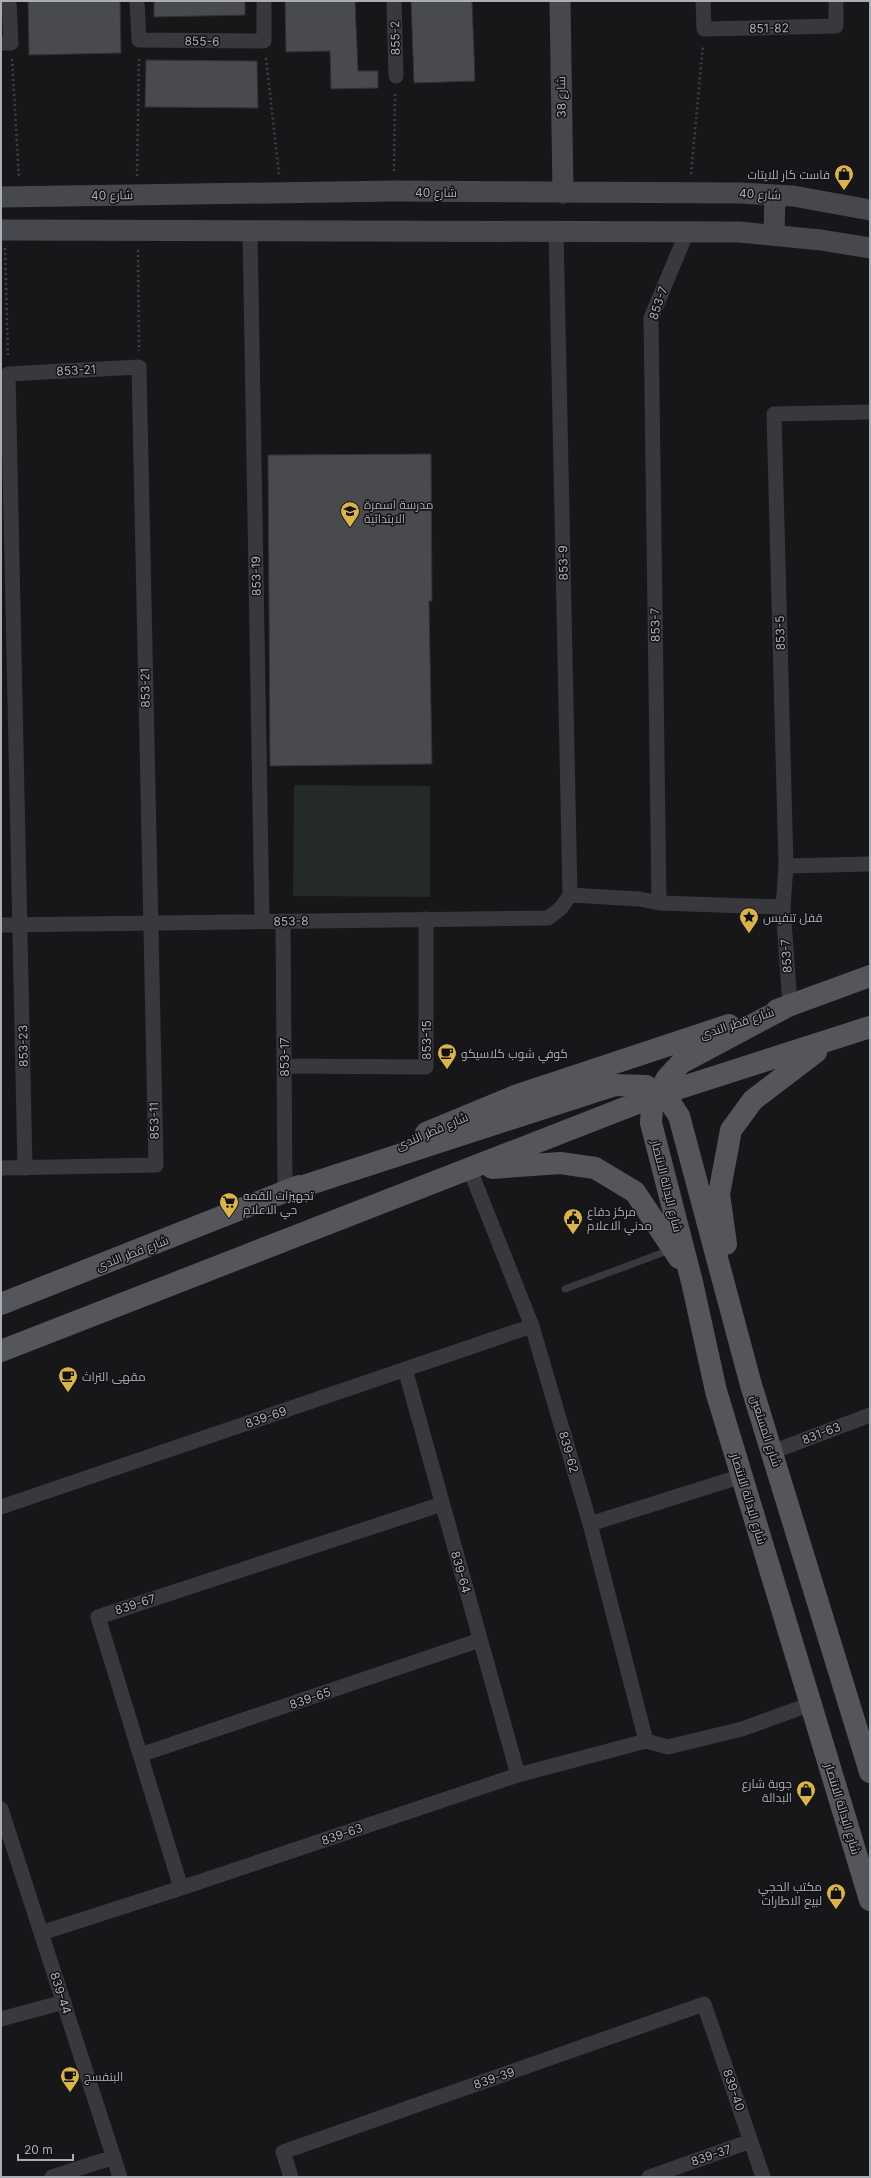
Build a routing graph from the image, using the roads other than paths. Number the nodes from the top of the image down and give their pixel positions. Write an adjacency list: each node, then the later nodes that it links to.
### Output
1 (9, 1): 8 (street)
2 (137, 1): 3 (street, 855-6)
3 (264, 1)
4 (394, 1): 9 (street, 855-2)
5 (560, 1): 10 (main road, شارع 38)
6 (703, 1): 7 (street, 851-82)
7 (836, 1)
8 (6, 43)
9 (396, 76)
10 (563, 192): 11 (main road, شارع 40); 12 (main road, شارع 40)
11 (775, 195): 13 (main road, شارع 40); 19 (main road)
12 (19, 196): 15 (main road)
13 (870, 210)
14 (3, 230): 15 (main road)
15 (39, 230): 16 (main road)
16 (250, 230): 17 (main road); 28 (street, 853-19)
17 (556, 230): 18 (main road); 24 (street, 853-9)
18 (687, 232): 19 (main road); 25 (street, 853-7)
19 (774, 234): 20 (main road)
20 (870, 248)
21 (870, 412): 23 (street, 853-5)
22 (870, 864): 23 (street)
23 (786, 866): 26 (street, 853-7)
24 (570, 895): 25 (street); 27 (street, 853-8)
25 (659, 903): 26 (street)
26 (783, 907): 34 (street, 853-7)
27 (426, 919): 29 (street, 853-8); 37 (street, 853-15)
28 (262, 921): 29 (street, 853-8); 30 (street, 853-8)
29 (283, 921): 37 (street, 853-17)
30 (149, 923): 31 (street, 853-8); 31 (street, 853-21); 40 (street, 853-11)
31 (21, 924): 32 (street, 853-8); 40 (street, 853-23)
32 (1, 925)
33 (870, 976): 34 (main road, شارع قطر الندى)
34 (790, 1005): 38 (main road, شارع البدالة الانتصار); 42 (main road, شارع قطر الندى)
35 (870, 1027): 36 (main road)
36 (831, 1041): 38 (main road); 48 (main road)
37 (284, 1066): 42 (street, 853-17)
38 (658, 1095): 41 (main road); 42 (main road, شارع المستعين); 44 (main road, شارع البدالة الانتصار); 48 (main road, شارع المستعين)
39 (1, 1168): 40 (street, 853-11)
40 (25, 1168)
41 (470, 1170): 43 (main road); 47 (street, 839-62); 49 (main road)
42 (285, 1192): 46 (main road, شارع قطر الندى)
43 (674, 1249): 44 (main road); 45 (lane)
44 (692, 1282): 52 (main road, شارع البدالة الانتصار)
45 (565, 1289)
46 (1, 1304)
47 (532, 1326): 50 (street, 839-69); 58 (street, 839-62)
48 (737, 1330): 51 (main road, شارع المستعين)
49 (1, 1351)
50 (405, 1369): 56 (street, 839-64); 57 (street, 839-69)
51 (751, 1385): 52 (main road); 54 (main road, شارع المستعين)
52 (716, 1391): 55 (main road, شارع البدالة الانتصار)
53 (870, 1415): 54 (street, 831-63)
54 (772, 1452): 63 (main road, شارع المستعين)
55 (742, 1476): 58 (street); 60 (main road, شارع البدالة الانتصار)
56 (442, 1504): 59 (street, 839-64); 62 (street, 839-67)
57 (1, 1508)
58 (590, 1524): 61 (street, 839-62)
59 (480, 1640): 62 (street, 839-65); 64 (street, 839-64)
60 (811, 1704): 61 (street); 67 (main road, شارع البدالة الانتصار)
61 (646, 1741): 64 (street, 839-63)
62 (140, 1756): 66 (street, 839-67)
63 (868, 1759)
64 (518, 1775): 66 (street, 839-63)
65 (1, 1809): 68 (street, 839-44)
66 (181, 1888): 68 (street, 839-63)
67 (870, 1900)
68 (41, 1933): 69 (street, 839-44)
69 (64, 2002): 71 (street); 73 (street, 839-44)
70 (704, 2004): 72 (street, 839-40); 76 (street, 839-39)
71 (1, 2019)
72 (751, 2142): 77 (street, 839-37); 78 (street, 839-40)
73 (114, 2157): 74 (street); 75 (street, 839-44)
74 (52, 2177)
75 (120, 2177)
76 (291, 2177)
77 (649, 2177)
78 (763, 2177)

